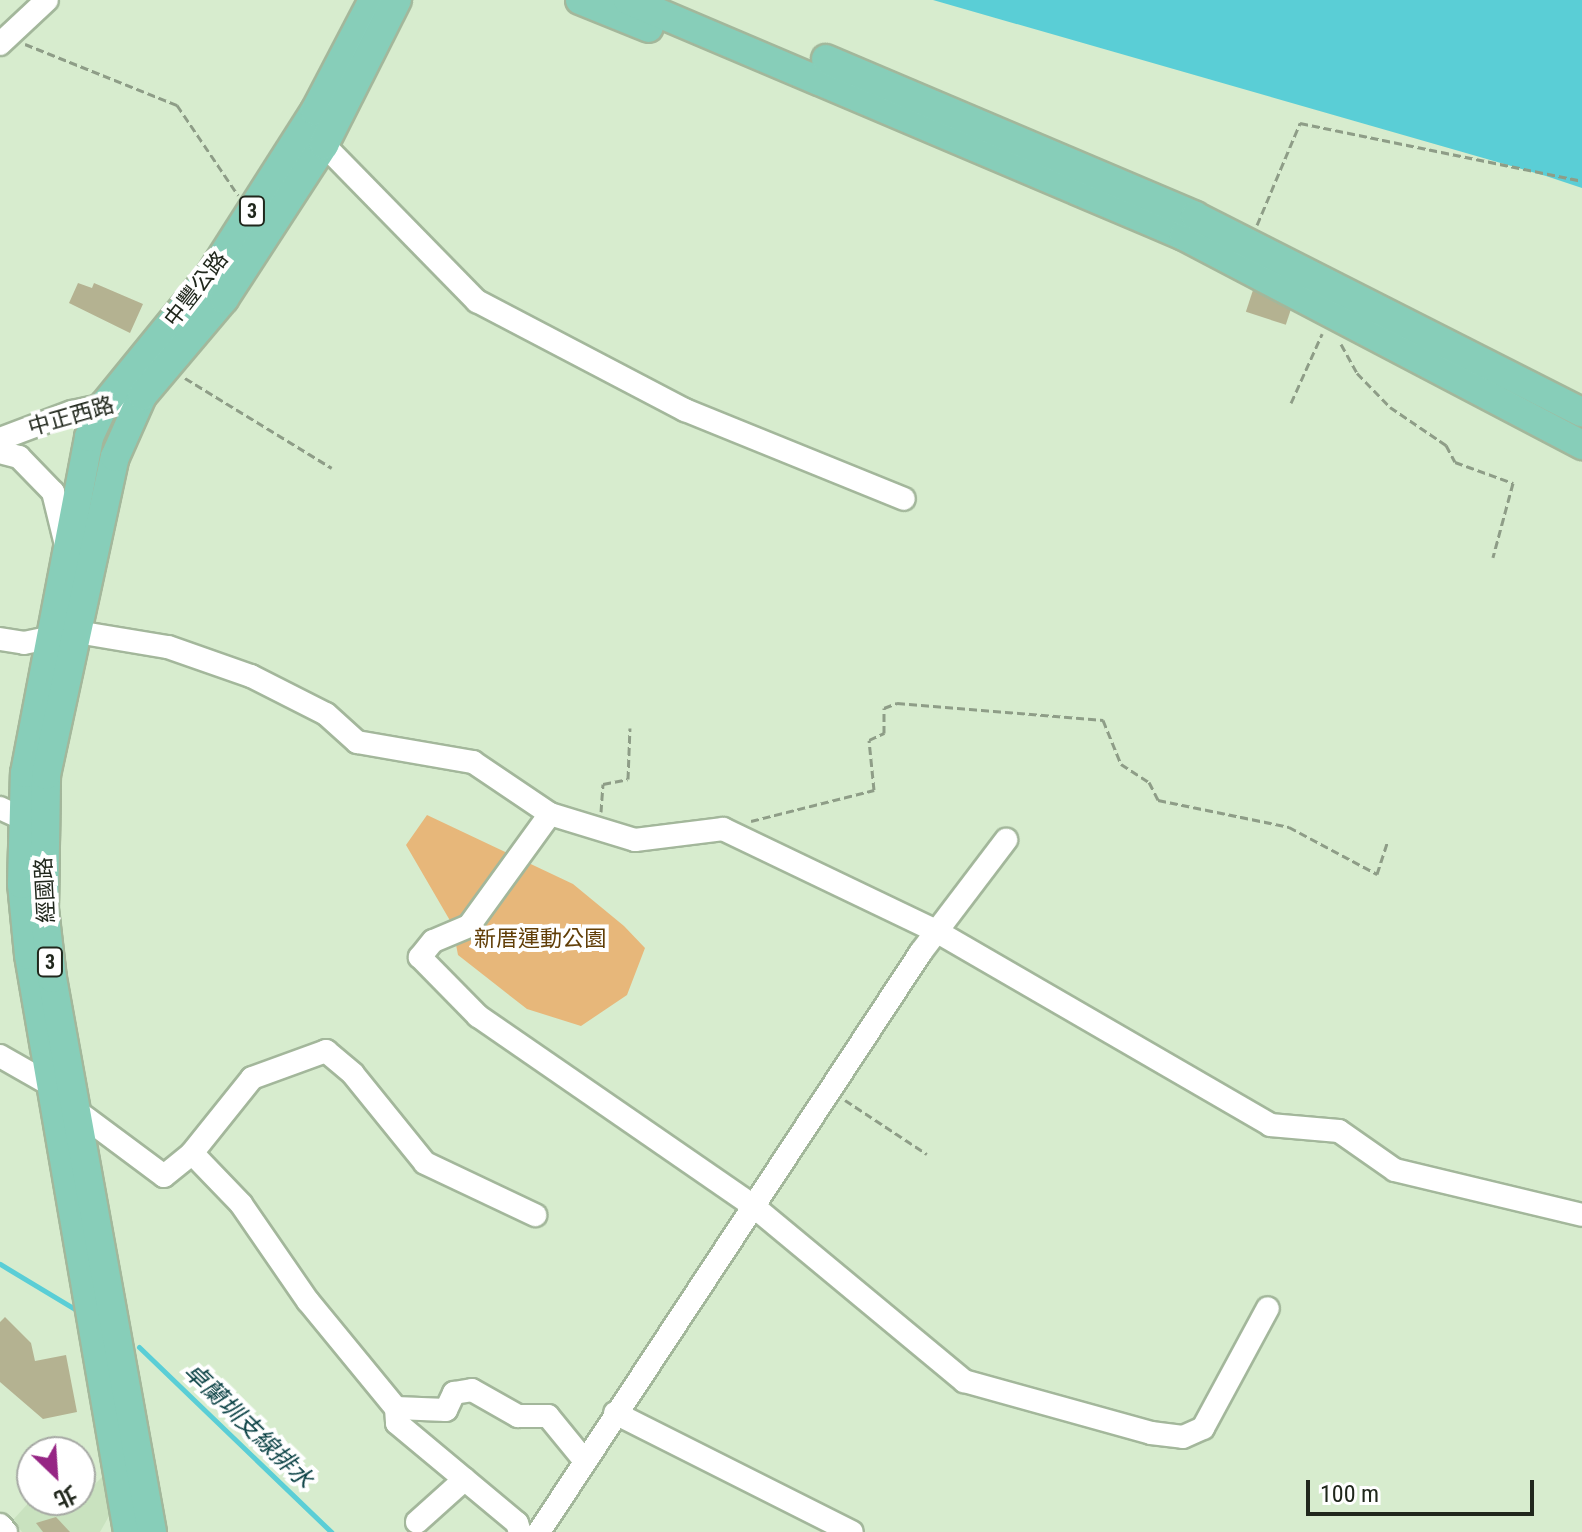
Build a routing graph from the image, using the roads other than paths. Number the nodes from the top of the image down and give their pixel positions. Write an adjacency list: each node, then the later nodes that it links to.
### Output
1 (47, 0): 7 (street)
2 (419, 0): 6 (main road)
3 (580, 0): 8 (main road)
4 (628, 0): 8 (main road)
5 (675, 0): 8 (main road)
6 (387, 5): 9 (main road, 中豐公路 / 3); 10 (main road, 中豐公路 / 3)
7 (3, 40)
8 (908, 106): 13 (main road); 15 (main road)
9 (324, 145): 10 (main road, 中豐公路 / 3); 17 (street)
10 (225, 275): 11 (main road, 中豐公路 / 3); 12 (main road, 中豐公路 / 3)
11 (142, 396): 12 (street, 中正西路); 19 (main road, 經國路 / 3)
12 (104, 405): 14 (street, 中正西路); 18 (main road, 經國路 / 3)
13 (1582, 412)
14 (0, 439)
15 (1582, 445)
16 (0, 452): 18 (street)
17 (904, 499)
18 (69, 554): 19 (main road, 經國路 / 3)
19 (65, 635): 20 (street); 21 (main road, 經國路 / 3); 22 (street); 26 (main road, 經國路 / 3)
20 (0, 639)
21 (11, 813): 26 (main road, 經國路 / 3)
22 (550, 814): 24 (street); 28 (street)
23 (1006, 840): 24 (street)
24 (936, 931): 28 (street); 30 (street)
25 (0, 1056): 26 (street)
26 (64, 1093): 27 (street); 39 (main road, 經國路 / 3); 40 (main road, 經國路 / 3)
27 (192, 1153): 29 (street); 32 (street)
28 (752, 1205): 31 (street); 33 (street)
29 (535, 1215)
30 (1582, 1215)
31 (1268, 1308)
32 (396, 1408): 34 (street); 35 (street)
33 (615, 1413): 34 (street); 43 (street)
34 (584, 1460): 42 (street)
35 (465, 1479): 36 (street); 41 (street)
36 (417, 1522)
37 (0, 1525): 38 (street)
38 (6, 1532)
39 (128, 1532)
40 (152, 1532)
41 (520, 1532)
42 (539, 1532)
43 (852, 1532)

